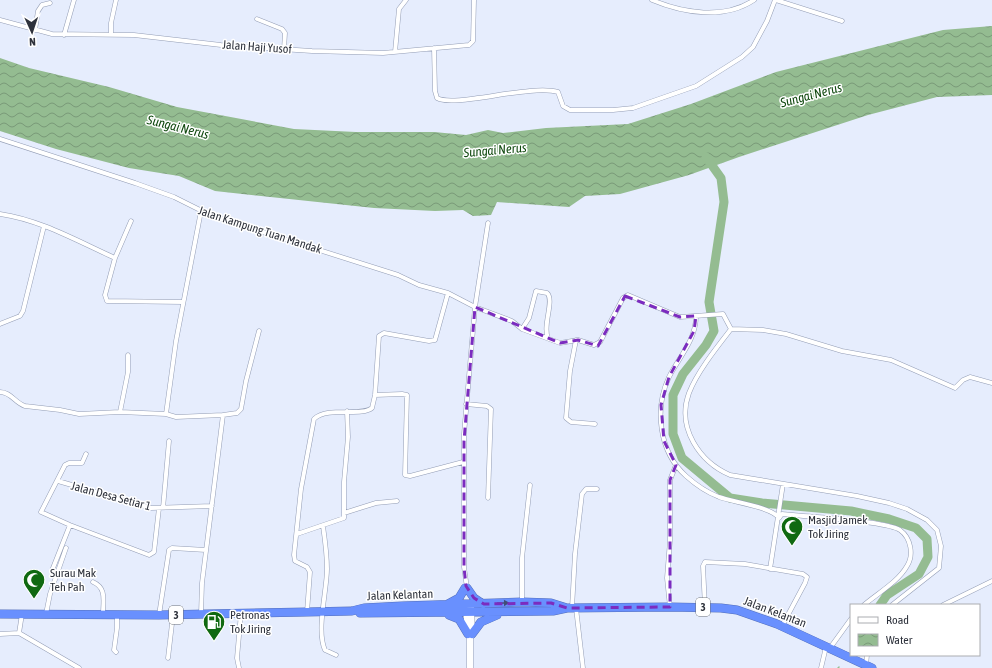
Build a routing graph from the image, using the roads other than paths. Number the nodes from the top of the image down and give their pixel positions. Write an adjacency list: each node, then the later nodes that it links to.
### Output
1 (74, 0): 14 (street)
2 (116, 0): 13 (street)
3 (406, 0): 17 (street)
4 (474, 0): 15 (street, Jalan Haji Yusof)
5 (652, 0): 6 (street)
6 (754, 0)
7 (775, 0): 11 (street); 15 (street)
8 (50, 3): 12 (street)
9 (256, 18): 16 (street)
10 (0, 20): 12 (street, Jalan Haji Yusof)
11 (842, 21)
12 (34, 30): 14 (street, Jalan Haji Yusof)
13 (111, 34): 14 (street, Jalan Haji Yusof); 16 (street, Jalan Haji Yusof)
14 (64, 35)
15 (434, 48): 17 (street, Jalan Haji Yusof)
16 (284, 49): 17 (street, Jalan Haji Yusof)
17 (395, 52)
18 (0, 139): 19 (street, Jalan Kampung Tuan Mandak)
19 (200, 211): 25 (street, Jalan Kampung Tuan Mandak); 26 (street)
20 (0, 214): 23 (street)
21 (131, 221): 24 (street)
22 (488, 223): 27 (street)
23 (44, 226): 24 (street); 29 (street)
24 (115, 258): 26 (street)
25 (448, 293): 27 (street, Jalan Kampung Tuan Mandak); 38 (street)
26 (183, 302): 42 (street)
27 (475, 307): 30 (street, Jalan Kampung Tuan Mandak); 39 (street)
28 (696, 316): 31 (street); 34 (street, Jalan Kampung Tuan Mandak); 48 (street)
29 (0, 324)
30 (522, 329): 33 (street, Jalan Kampung Tuan Mandak); 33 (street)
31 (731, 329): 36 (street); 50 (street)
32 (259, 331): 43 (street)
33 (548, 338): 34 (street, Jalan Kampung Tuan Mandak)
34 (576, 340): 44 (street)
35 (128, 355): 41 (street)
36 (992, 383)
37 (0, 392): 41 (street)
38 (376, 395): 40 (street); 47 (street)
39 (466, 404): 47 (street); 53 (street)
40 (347, 411): 57 (street); 61 (street)
41 (120, 412): 42 (street)
42 (166, 414): 43 (street)
43 (223, 415): 55 (street)
44 (595, 424)
45 (169, 441): 56 (street)
46 (86, 454): 49 (street, Jalan Desa Setiar 1)
47 (463, 462): 68 (street)
48 (676, 465): 58 (street); 75 (street)
49 (58, 481): 56 (street, Jalan Desa Setiar 1); 59 (street, Jalan Desa Setiar 1)
50 (783, 484): 58 (street); 72 (street)
51 (530, 485): 69 (street)
52 (597, 489): 78 (street)
53 (488, 498)
54 (397, 501): 57 (street)
55 (212, 506): 56 (street, Jalan Desa Setiar 1); 63 (street)
56 (161, 508): 59 (street)
57 (344, 513): 60 (street)
58 (779, 516): 65 (street); 71 (street)
59 (70, 525): 64 (street)
60 (323, 526): 61 (street); 81 (street)
61 (297, 534): 80 (street)
62 (66, 548): 87 (street)
63 (206, 550): 88 (street); 91 (street)
64 (53, 568)
65 (770, 569): 76 (street); 94 (street)
66 (992, 580): 73 (street)
67 (93, 582): 89 (street)
68 (466, 587): 70 (highway); 74 (highway); 77 (street)
69 (522, 602): 70 (highway, Jalan Kelantan / 3, one-way to 69); 78 (highway, Jalan Kelantan / 3)
70 (484, 604): 77 (highway, Jalan Kelantan / 3)
71 (865, 604)
72 (893, 604)
73 (945, 604)
74 (443, 606): 77 (highway, Jalan Kelantan / 3); 79 (highway, Jalan Kelantan / 3)
75 (670, 607): 76 (highway, Jalan Kelantan / 3); 78 (highway, Jalan Kelantan / 3)
76 (705, 607): 94 (highway, Jalan Kelantan / 3)
77 (469, 608): 82 (highway, Jalan Kelantan / 3); 84 (highway, Jalan Kelantan / 3); 97 (street)
78 (572, 608): 82 (highway, Jalan Kelantan / 3); 107 (street)
79 (352, 611): 81 (highway, 3); 84 (highway, Jalan Kelantan / 3)
80 (307, 612): 81 (highway, 3); 83 (highway, 3)
81 (323, 612): 100 (street)
82 (510, 612): 97 (highway)
83 (241, 613): 88 (highway, 3); 105 (street)
84 (430, 613): 97 (highway)
85 (0, 614): 86 (highway, 3)
86 (22, 614): 87 (highway, 3); 95 (street)
87 (46, 614): 89 (highway, 3)
88 (200, 614): 92 (highway, 3)
89 (103, 615): 90 (highway, 3)
90 (117, 615): 91 (highway, 3); 99 (street)
91 (159, 615): 92 (highway, 3)
92 (173, 615): 102 (street)
93 (850, 620): 98 (street)
94 (782, 626): 98 (highway, Jalan Kelantan / 3)
95 (19, 633): 96 (street); 104 (street)
96 (0, 634)
97 (470, 636): 106 (street)
98 (829, 648): 103 (highway, Jalan Kelantan / 3); 108 (street)
99 (116, 652)
100 (336, 656)
101 (866, 656): 103 (street)
102 (168, 658)
103 (862, 665)
104 (79, 668)
105 (239, 668)
106 (470, 668)
107 (583, 668)
108 (821, 668)

